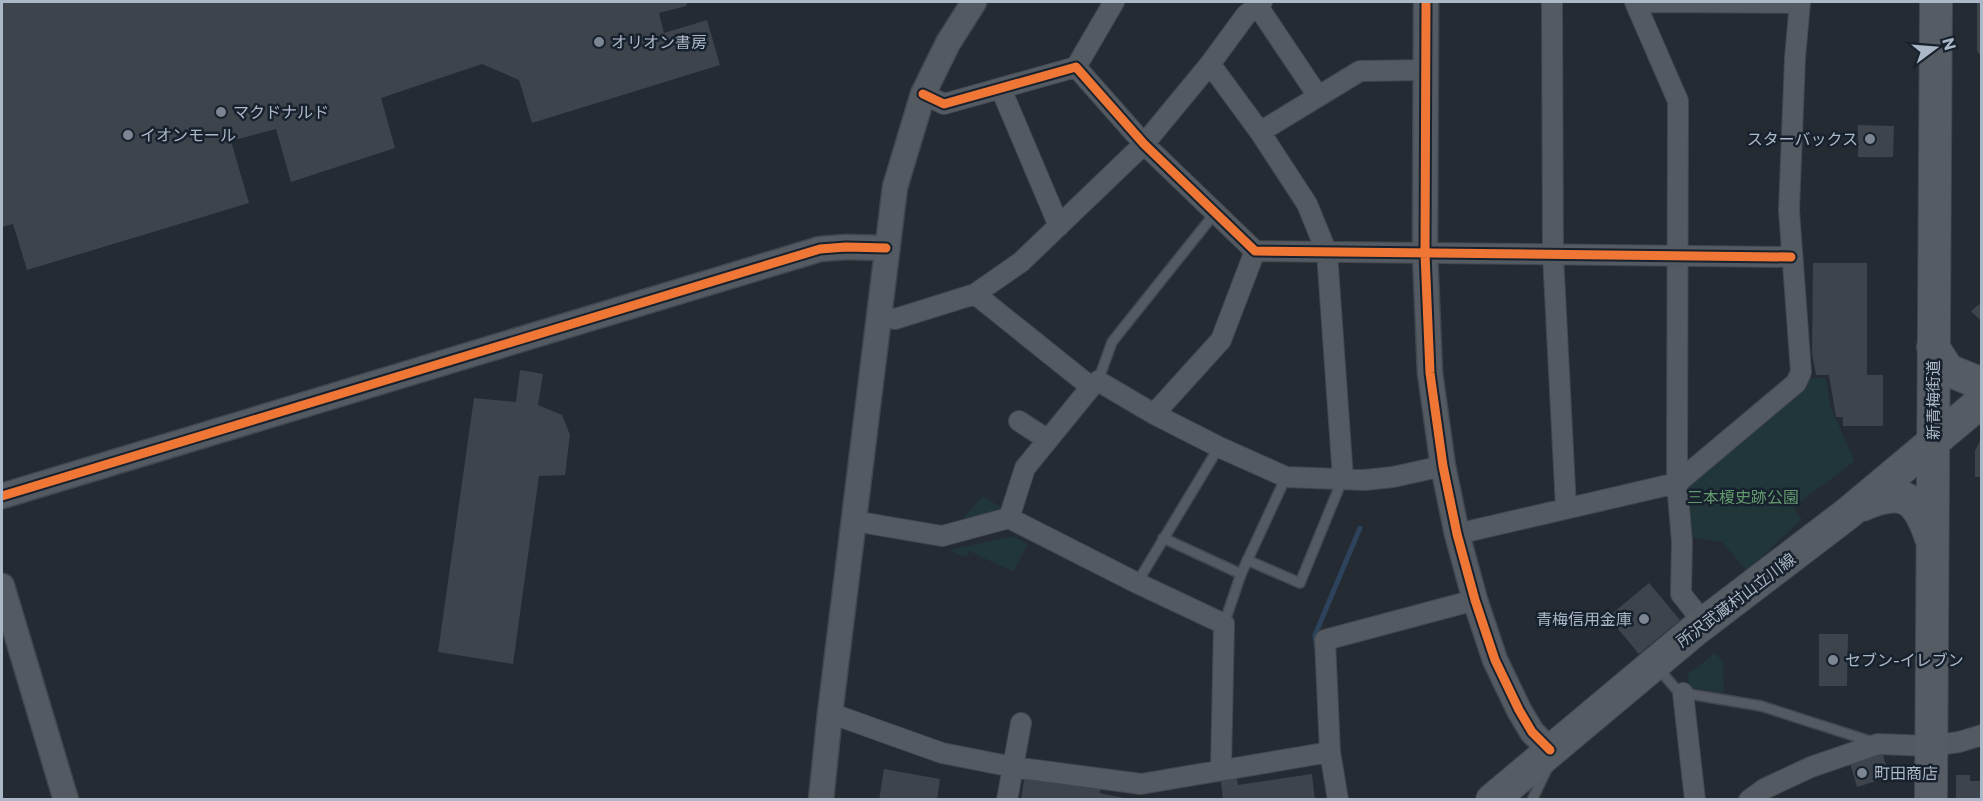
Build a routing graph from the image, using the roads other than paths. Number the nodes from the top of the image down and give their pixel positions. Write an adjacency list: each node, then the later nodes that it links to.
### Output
1 (974, 2): 14 (street)
2 (1114, 2): 11 (street)
3 (1426, 2): 12 (street)
4 (1552, 2): 24 (street)
5 (1635, 2): 25 (street)
6 (1648, 2): 7 (street)
7 (1799, 2): 26 (street)
8 (1936, 2): 29 (main road, 新青梅街道)
9 (1259, 3): 10 (street); 15 (street)
10 (1210, 64): 16 (street); 17 (street)
11 (1076, 67): 13 (street); 17 (street)
12 (1427, 70): 15 (street); 23 (street)
13 (1001, 89): 14 (street); 19 (street)
14 (923, 94): 20 (street)
15 (1318, 96): 16 (street)
16 (1260, 132): 22 (street)
17 (1144, 144): 18 (street); 19 (street)
18 (1215, 213): 21 (street); 30 (lane)
19 (1059, 226): 27 (street)
20 (886, 248): 28 (street); 42 (street)
21 (1255, 251): 22 (street); 33 (street)
22 (1327, 253): 23 (street); 40 (street)
23 (1425, 254): 24 (street); 38 (street)
24 (1553, 255): 25 (street); 43 (street)
25 (1677, 256): 26 (street); 41 (street)
26 (1791, 257): 41 (street)
27 (975, 294): 28 (street); 30 (street)
28 (879, 316): 46 (street)
29 (1933, 347): 31 (main road); 36 (main road, 新青梅街道)
30 (1095, 384): 33 (street); 35 (street)
31 (1982, 384)
32 (1982, 401): 36 (main road, 所沢武蔵村山立川線)
33 (1154, 414): 37 (street)
34 (1019, 421): 35 (street)
35 (1048, 441): 45 (street)
36 (1933, 442): 44 (main road, 所沢武蔵村山立川線); 49 (main road, 新青梅街道)
37 (1219, 447): 39 (street); 48 (lane)
38 (1443, 466): 40 (street); 47 (street)
39 (1286, 477): 40 (street); 50 (lane)
40 (1343, 478): 50 (lane)
41 (1677, 483): 43 (street); 55 (street)
42 (2, 496)
43 (1566, 508): 47 (street)
44 (1847, 514): 49 (main road); 55 (main road, 所沢武蔵村山立川線)
45 (1009, 518): 46 (street); 52 (street)
46 (854, 521): 59 (street)
47 (1457, 534): 54 (street)
48 (1163, 538): 51 (lane); 52 (lane)
49 (1933, 545): 63 (main road, 新青梅街道)
50 (1247, 560): 51 (lane)
51 (1241, 574): 56 (lane)
52 (1137, 583): 56 (street)
53 (2, 586): 68 (street)
54 (1475, 600): 64 (street); 65 (street)
55 (1704, 623): 57 (main road, 所沢武蔵村山立川線)
56 (1224, 624): 67 (street)
57 (1654, 664): 58 (lane); 64 (main road, 所沢武蔵村山立川線)
58 (1683, 693): 62 (lane); 74 (street)
59 (830, 713): 66 (street); 69 (street)
60 (1021, 723): 66 (street)
61 (1982, 735): 63 (street)
62 (1878, 744): 63 (street); 75 (street)
63 (1931, 746): 76 (main road, 新青梅街道)
64 (1550, 750): 72 (main road, 所沢武蔵村山立川線); 73 (lane)
65 (1330, 752): 67 (street); 71 (street)
66 (1013, 767): 67 (street); 70 (street)
67 (1221, 769)
68 (66, 800)
69 (821, 800)
70 (1007, 800)
71 (1338, 800)
72 (1492, 800)
73 (1532, 800)
74 (1695, 800)
75 (1749, 800)
76 (1931, 800)

